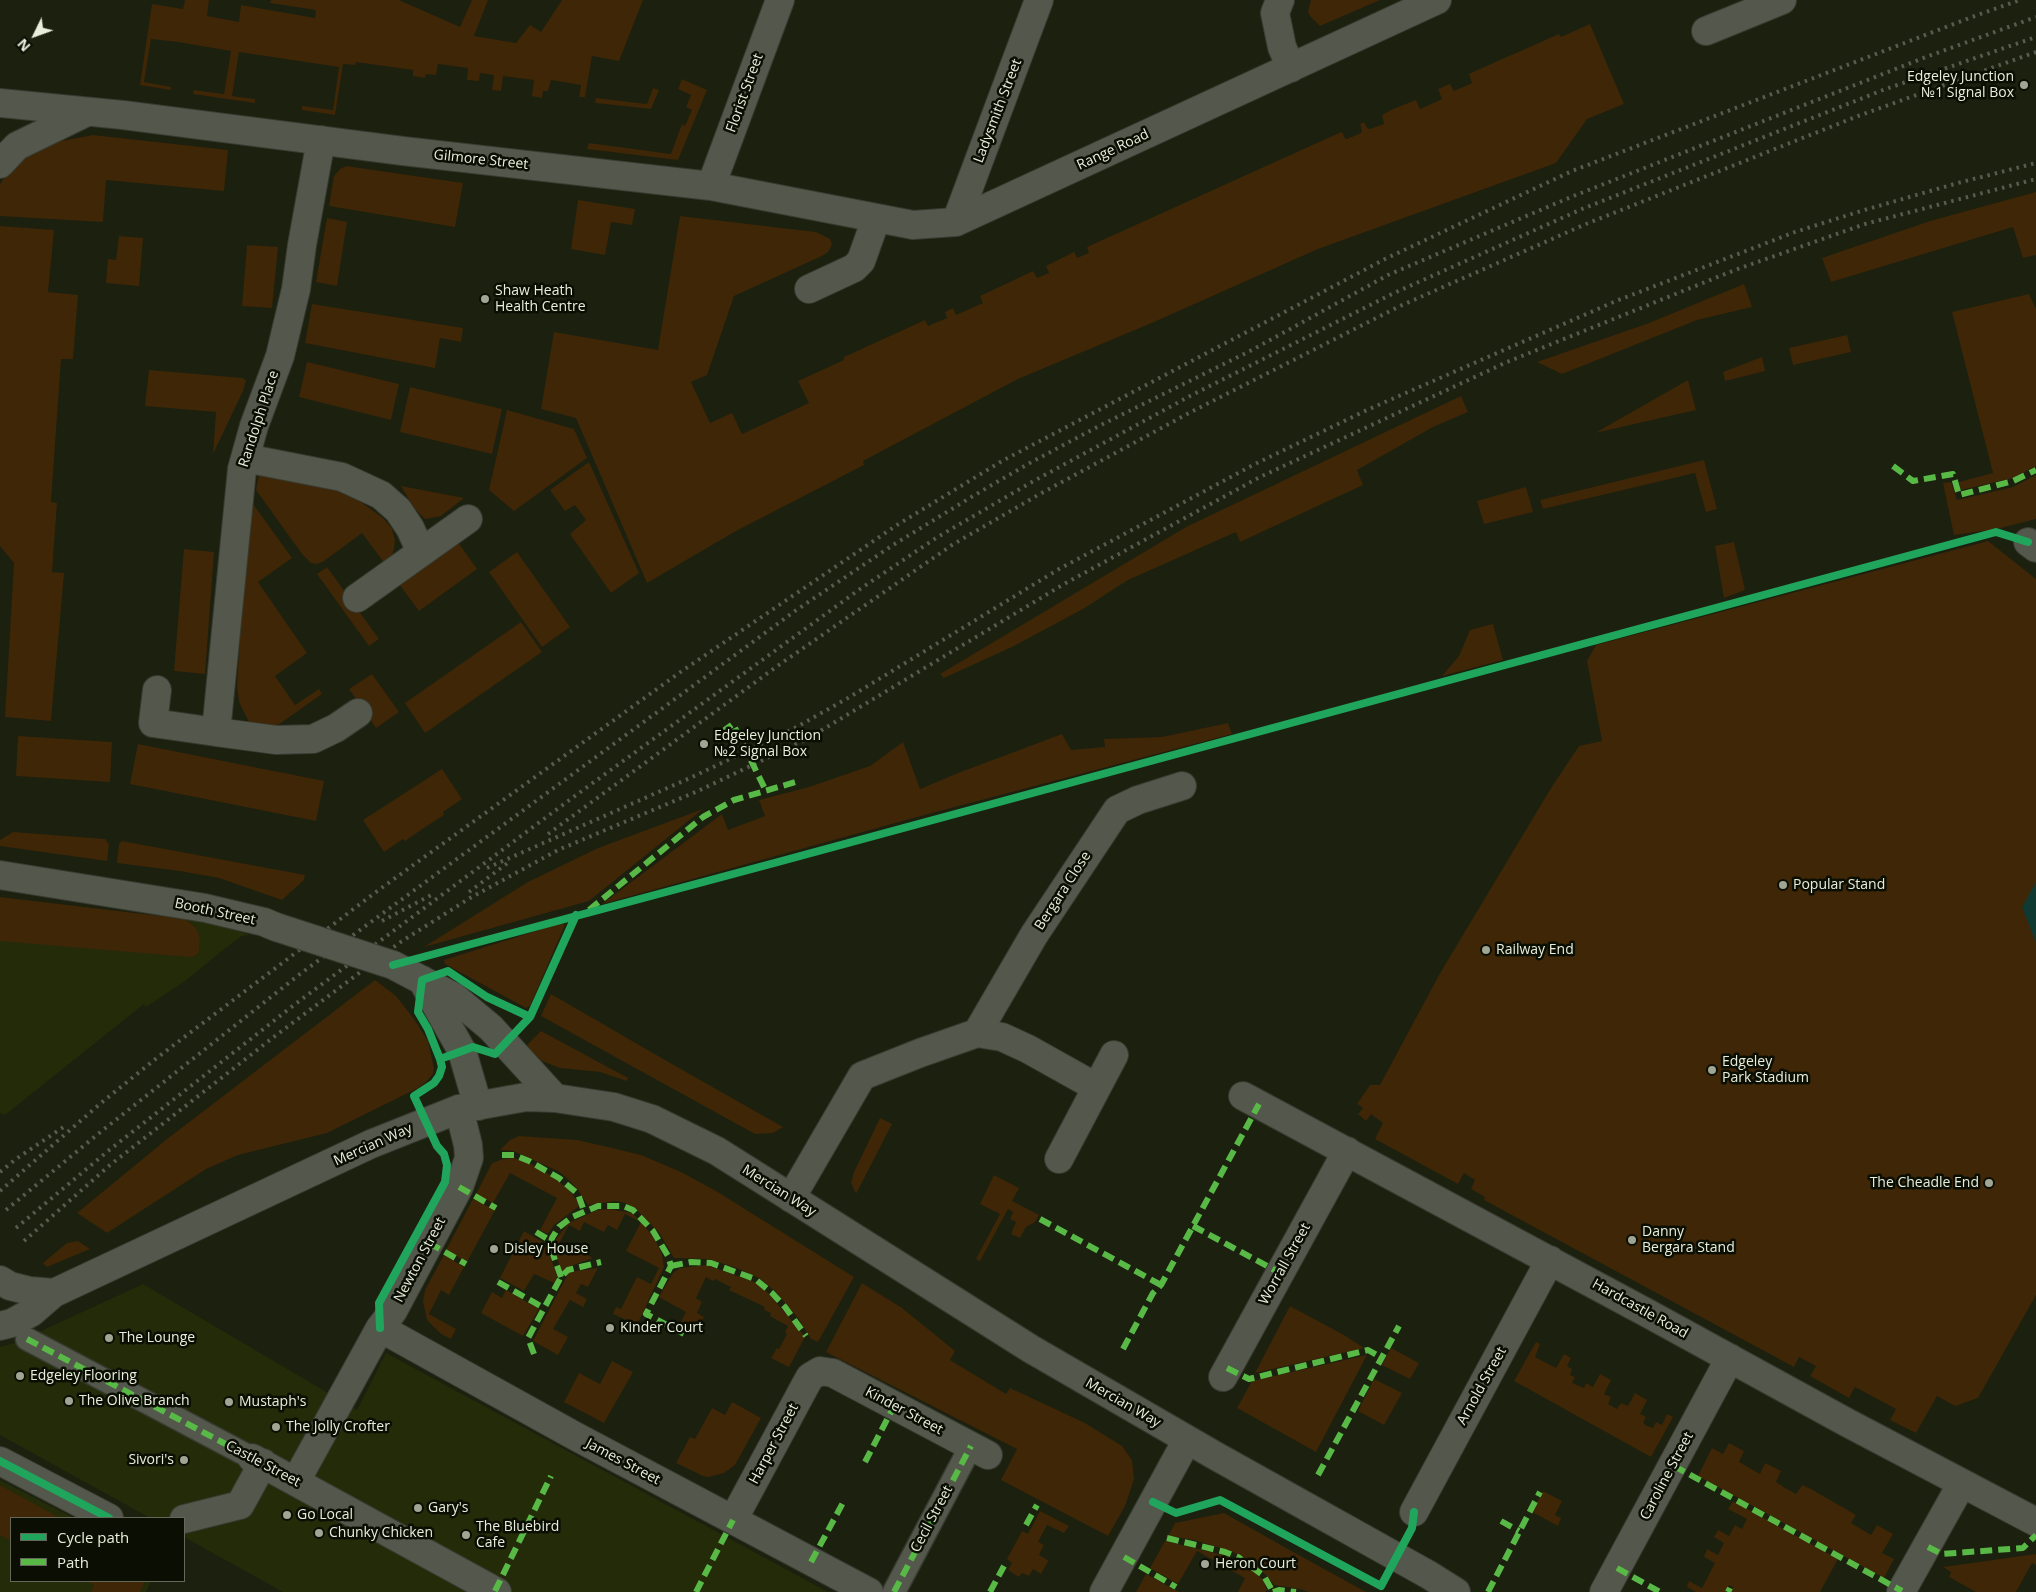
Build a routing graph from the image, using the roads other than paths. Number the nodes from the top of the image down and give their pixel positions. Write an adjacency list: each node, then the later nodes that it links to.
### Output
1 (780, 0): 12 (street, Florist Street)
2 (1040, 0): 14 (street, Ladysmith Street)
3 (1280, 0): 7 (street)
4 (1437, 0): 7 (street, Range Road)
5 (1782, 0): 6 (street)
6 (1706, 31)
7 (1291, 68): 14 (street, Range Road)
8 (0, 104): 9 (street, Gilmore Street)
9 (85, 112): 10 (street, Gilmore Street); 11 (street, Gilmore Street)
10 (321, 140): 12 (street, Gilmore Street); 16 (street, Randolph Place)
11 (0, 164)
12 (711, 186): 13 (street, Gilmore Street)
13 (876, 219): 14 (street, Range Road); 15 (street)
14 (956, 222)
15 (810, 289)
16 (245, 458): 18 (street); 22 (street, Randolph Place)
17 (468, 519): 18 (street)
18 (421, 552): 19 (street)
19 (357, 598)
20 (157, 690): 22 (street)
21 (358, 713): 22 (street)
22 (216, 732)
23 (1182, 786): 26 (street, Bergara Close)
24 (0, 875): 25 (street, Booth Street, bridge)
25 (422, 980): 30 (street, Booth Street); 31 (street)
26 (977, 1033): 28 (street); 34 (street)
27 (1114, 1055): 28 (street)
28 (1096, 1087): 33 (street)
29 (1243, 1096): 32 (street, Hardcastle Road)
30 (555, 1098): 31 (street, Mercian Way); 34 (street, Mercian Way)
31 (469, 1108): 37 (street, Mercian Way); 39 (street, Newton Street)
32 (1347, 1151): 35 (street, Hardcastle Road); 43 (street, Worrall Street)
33 (1059, 1159)
34 (791, 1198): 44 (street, Mercian Way)
35 (1550, 1260): 41 (street, Hardcastle Road); 50 (street, Arnold Street)
36 (0, 1280): 37 (street)
37 (54, 1293): 38 (street, Mercian Way)
38 (0, 1326)
39 (380, 1328): 48 (street, Newton Street); 53 (street, James Street)
40 (27, 1339): 46 (street, Castle Street)
41 (1730, 1358): 49 (street, Hardcastle Road); 60 (street, Caroline Street)
42 (820, 1371): 45 (street, Kinder Street); 53 (street, Harper Street)
43 (1223, 1376)
44 (1188, 1440): 58 (street); 59 (street, Mercian Way)
45 (979, 1451): 57 (street, Cecil Street)
46 (257, 1460): 48 (street, Castle Street); 52 (street)
47 (0, 1461): 51 (street)
48 (296, 1481): 55 (street, Castle Street)
49 (1962, 1483): 54 (street, Hardcastle Road); 61 (street)
50 (1414, 1512)
51 (107, 1517)
52 (185, 1519)
53 (732, 1520): 56 (street, James Street)
54 (2036, 1522)
55 (497, 1592)
56 (869, 1592)
57 (894, 1592)
58 (1104, 1592)
59 (1456, 1592)
60 (1604, 1592)
61 (1901, 1592)

